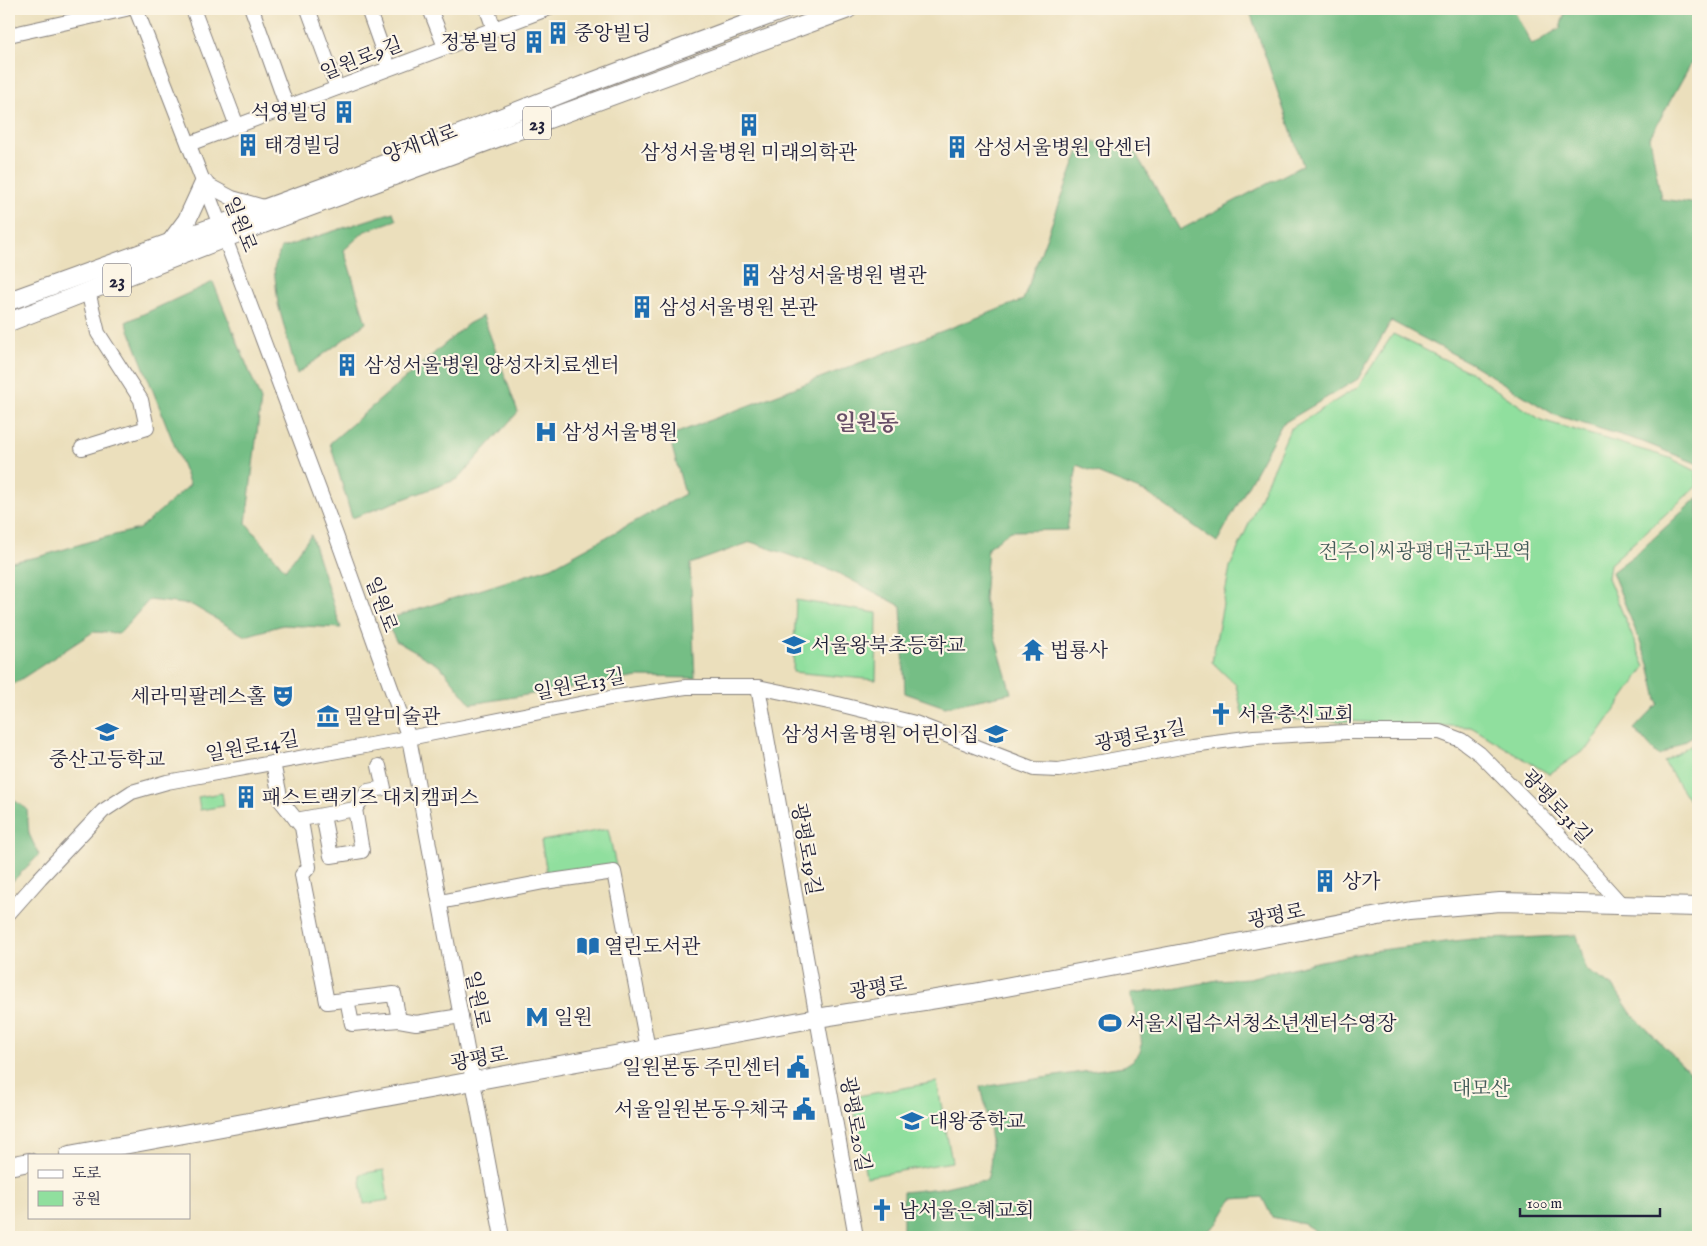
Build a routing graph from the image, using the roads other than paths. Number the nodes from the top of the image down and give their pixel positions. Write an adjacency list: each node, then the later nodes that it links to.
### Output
1 (126, 9): 13 (street)
2 (136, 9): 19 (street, 일원로)
3 (193, 9): 18 (street)
4 (252, 9): 17 (street)
5 (308, 9): 16 (street)
6 (368, 9): 15 (street)
7 (430, 9): 14 (street)
8 (486, 9): 12 (street)
9 (547, 9): 12 (street, 일원로9길)
10 (786, 9): 21 (main road, 양재대로 / 23)
11 (848, 9): 22 (main road, 양재대로 / 23)
12 (494, 29): 14 (street, 일원로9길)
13 (9, 35)
14 (445, 47): 15 (street, 일원로9길)
15 (390, 68): 16 (street, 일원로9길)
16 (337, 88): 17 (street, 일원로9길)
17 (287, 107): 18 (street, 일원로9길)
18 (237, 126): 19 (street, 일원로9길)
19 (189, 144): 20 (street, 일원로)
20 (204, 183): 21 (street); 22 (street, 일원로); 23 (main road)
21 (267, 208): 22 (main road, 양재대로 / 23)
22 (222, 231): 23 (main road, 양재대로 / 23); 24 (main road, 양재대로 / 23); 29 (street, 일원로)
23 (170, 243): 25 (main road, 양재대로 / 23)
24 (88, 291): 26 (main road, 양재대로 / 23); 27 (street)
25 (9, 301)
26 (9, 322)
27 (82, 448)
28 (758, 686): 29 (street, 일원로13길); 36 (street, 광평로31길); 41 (street, 광평로19길)
29 (409, 738): 30 (street, 일원로14길); 35 (street, 일원로)
30 (273, 763): 34 (street); 38 (street, 일원로14길)
31 (379, 766): 32 (street)
32 (355, 809): 33 (street); 33 (street)
33 (323, 815): 34 (street)
34 (296, 820): 39 (street)
35 (440, 902): 40 (street, 일원로); 43 (street)
36 (1621, 904): 37 (main road, 광평로); 41 (main road, 광평로)
37 (1698, 907)
38 (9, 914)
39 (347, 1000): 42 (street); 42 (street)
40 (461, 1016): 42 (street); 44 (street, 일원로)
41 (817, 1018): 43 (main road, 광평로); 49 (street, 광평로20길)
42 (399, 1020)
43 (648, 1049): 44 (main road, 광평로)
44 (473, 1081): 45 (main road, 광평로); 48 (street, 일원로)
45 (74, 1154)
46 (28, 1162): 47 (main road)
47 (9, 1166)
48 (502, 1237)
49 (856, 1237)

